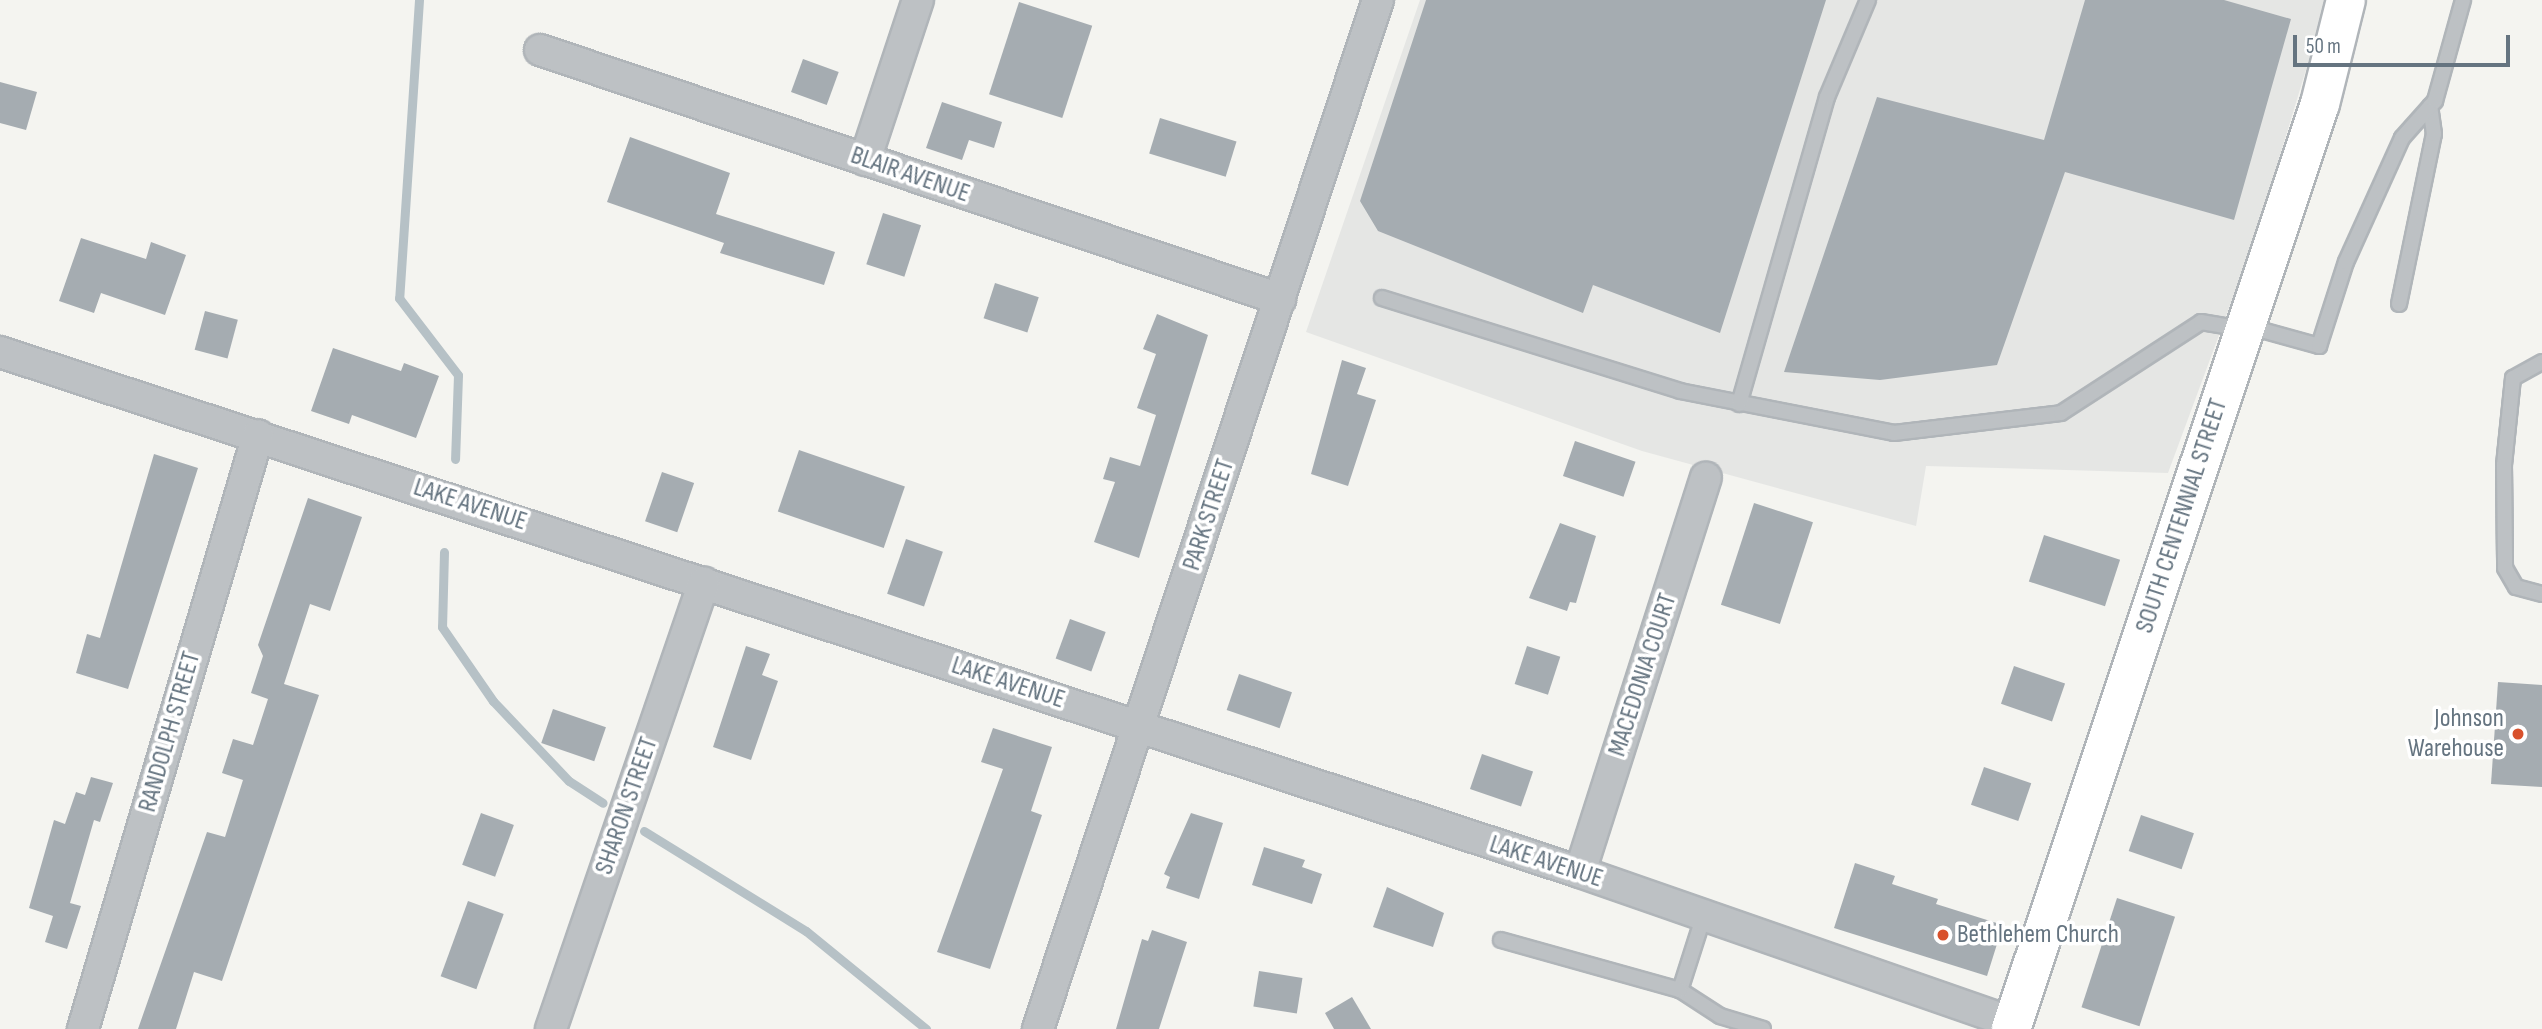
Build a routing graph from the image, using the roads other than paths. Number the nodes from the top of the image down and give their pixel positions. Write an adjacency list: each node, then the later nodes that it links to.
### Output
1 (918, 0): 8 (street)
2 (1378, 0): 10 (street, PARK STREET)
3 (1868, 0): 15 (lane)
4 (2346, 0): 12 (street, SOUTH CENTENNIAL STREET)
5 (2463, 0): 7 (lane)
6 (540, 50): 8 (street, BLAIR AVENUE)
7 (2430, 106): 11 (lane); 12 (lane)
8 (864, 160): 10 (street, BLAIR AVENUE)
9 (1382, 298): 15 (lane)
10 (1280, 299): 20 (street, PARK STREET)
11 (2399, 304)
12 (2245, 328): 15 (lane); 25 (street, SOUTH CENTENNIAL STREET)
13 (0, 352): 16 (street, LAKE AVENUE)
14 (2542, 362): 19 (lane)
15 (1739, 404)
16 (258, 435): 18 (street, LAKE AVENUE); 26 (street, RANDOLPH STREET)
17 (1706, 478): 21 (street, MACEDONIA COURT)
18 (704, 583): 20 (street, LAKE AVENUE); 27 (street, SHARON STREET)
19 (2542, 594)
20 (1140, 727): 21 (street, LAKE AVENUE); 28 (street, PARK STREET)
21 (1580, 872): 22 (street, LAKE AVENUE)
22 (1704, 915): 24 (lane); 25 (street, LAKE AVENUE)
23 (1501, 940): 24 (lane)
24 (1679, 990): 29 (lane)
25 (2012, 1026)
26 (83, 1029)
27 (551, 1029)
28 (1038, 1029)
29 (1763, 1029)

